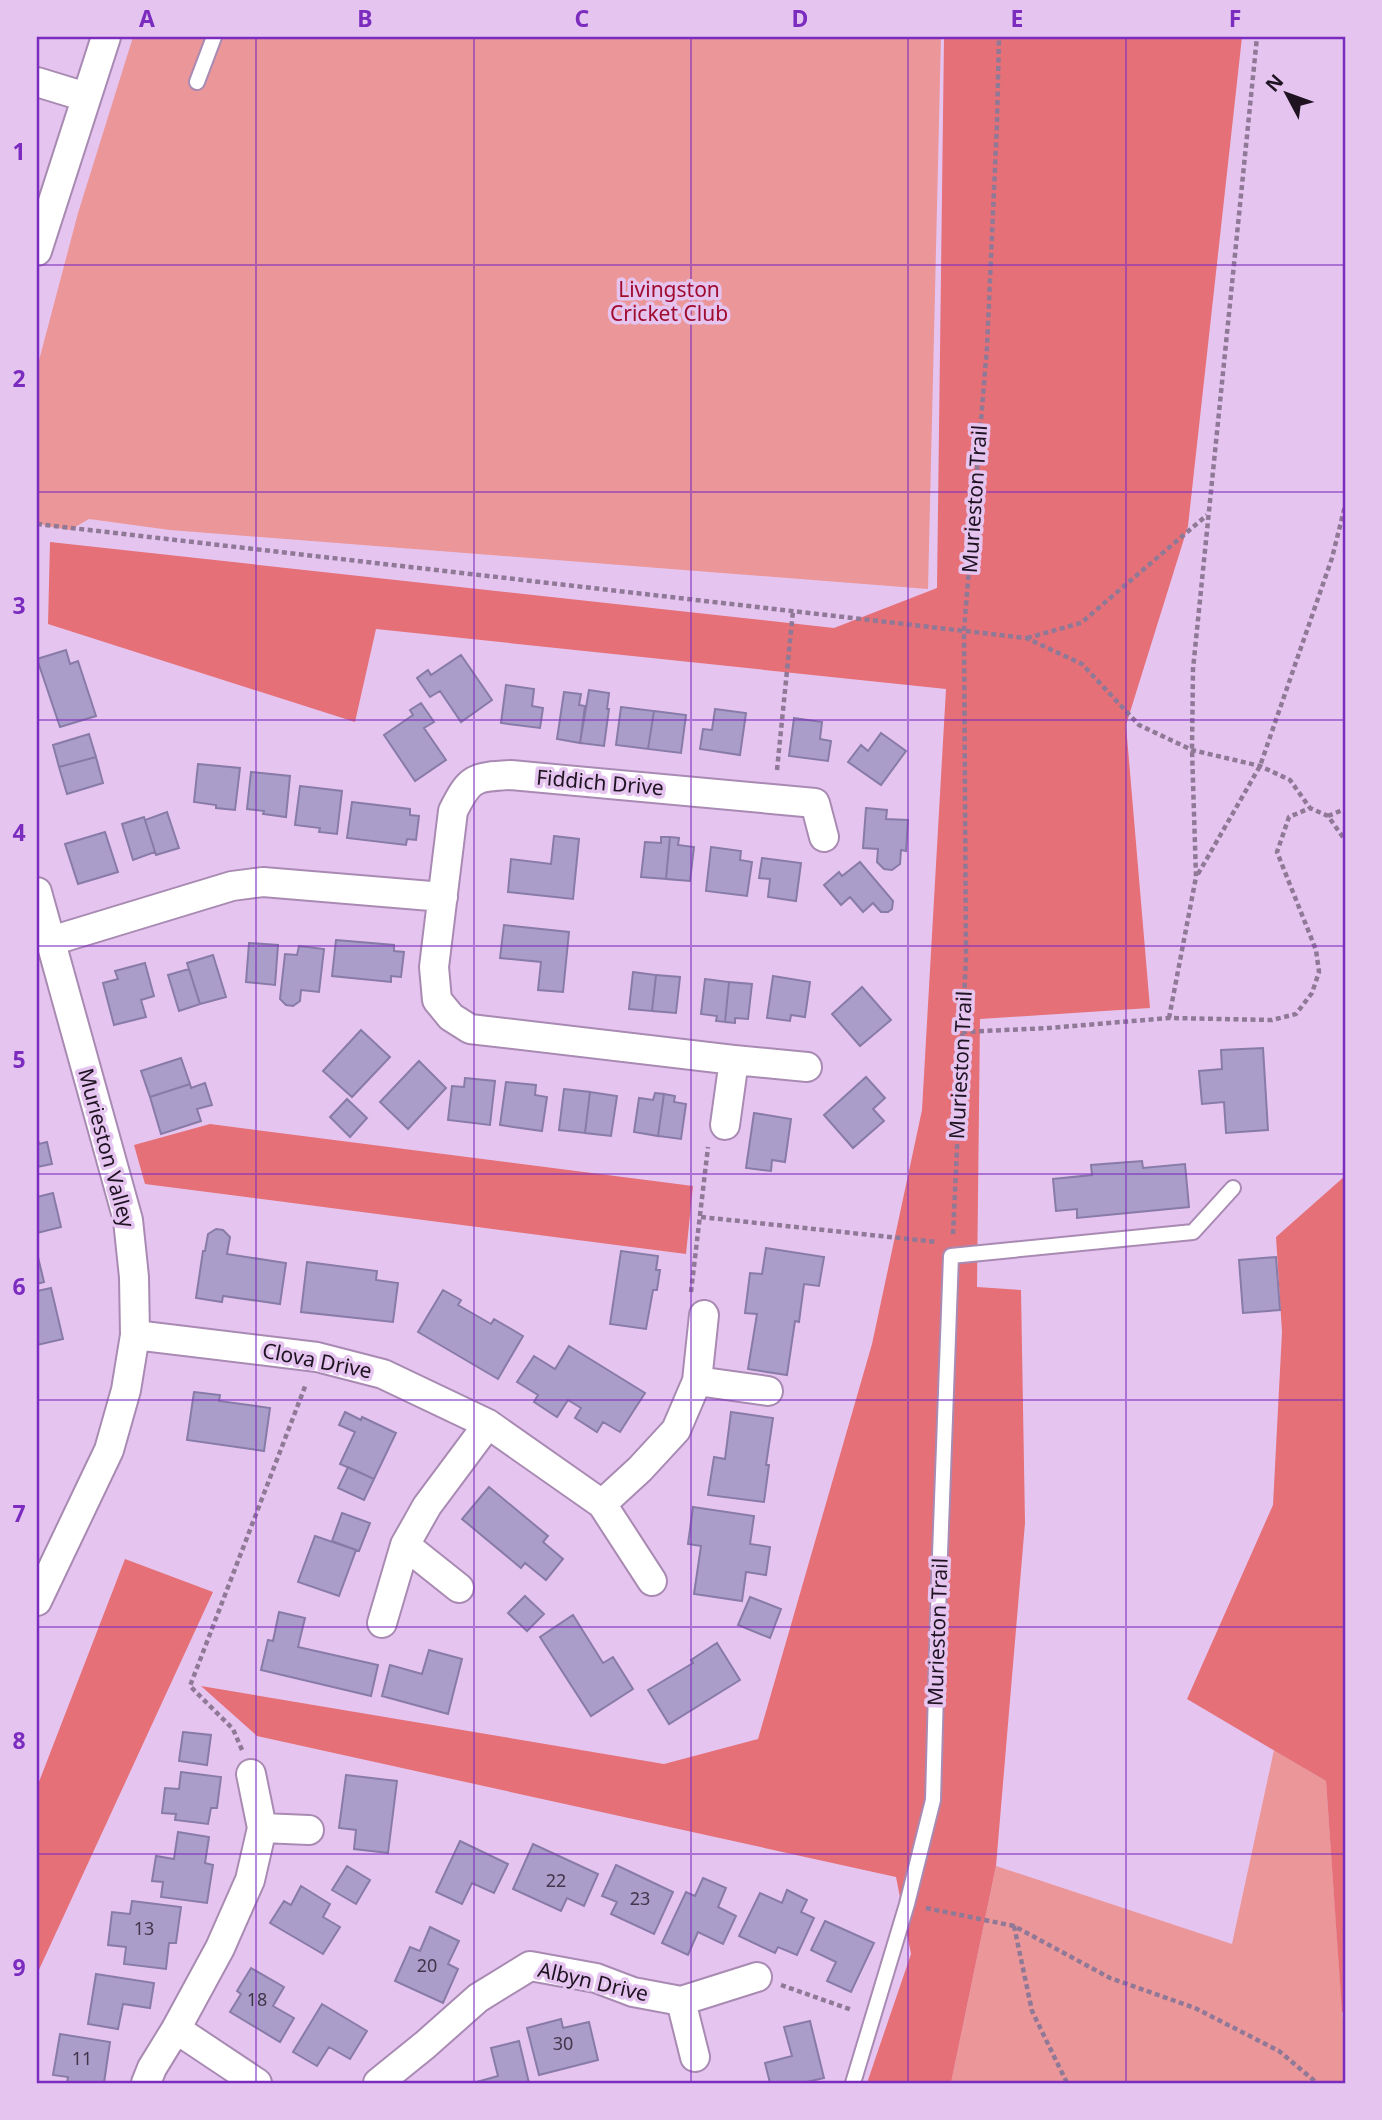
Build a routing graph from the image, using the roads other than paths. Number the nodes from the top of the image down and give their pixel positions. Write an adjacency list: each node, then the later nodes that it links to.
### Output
1 (106, 37): 5 (street)
2 (214, 37): 4 (lane)
3 (37, 82): 5 (street)
4 (197, 82)
5 (86, 97): 6 (street)
6 (37, 251)
7 (824, 837): 9 (street, Fiddich Drive)
8 (37, 892): 10 (street, Murieston Valley)
9 (443, 897): 10 (street); 11 (street, Fiddich Drive)
10 (51, 941): 16 (street, Murieston Valley)
11 (734, 1060): 12 (street, Fiddich Drive); 13 (street)
12 (807, 1067)
13 (725, 1125)
14 (1233, 1188): 36 (lane, Murieston Trail)
15 (704, 1315): 17 (street)
16 (135, 1335): 19 (street, Clova Drive); 24 (street, Murieston Valley)
17 (697, 1381): 18 (street); 20 (street)
18 (768, 1391)
19 (488, 1424): 20 (street, Clova Drive); 21 (street)
20 (602, 1504): 22 (street, Clova Drive)
21 (405, 1545): 23 (street); 25 (street)
22 (652, 1581)
23 (459, 1588)
24 (38, 1595)
25 (382, 1623)
26 (251, 1774): 27 (street)
27 (262, 1828): 28 (street); 31 (street)
28 (309, 1830)
29 (757, 1977): 30 (street, Albyn Drive)
30 (681, 2001): 32 (street); 35 (street, Albyn Drive)
31 (176, 2029): 33 (street); 34 (street)
32 (695, 2057)
33 (146, 2083)
34 (257, 2083)
35 (378, 2083)
36 (853, 2083)

